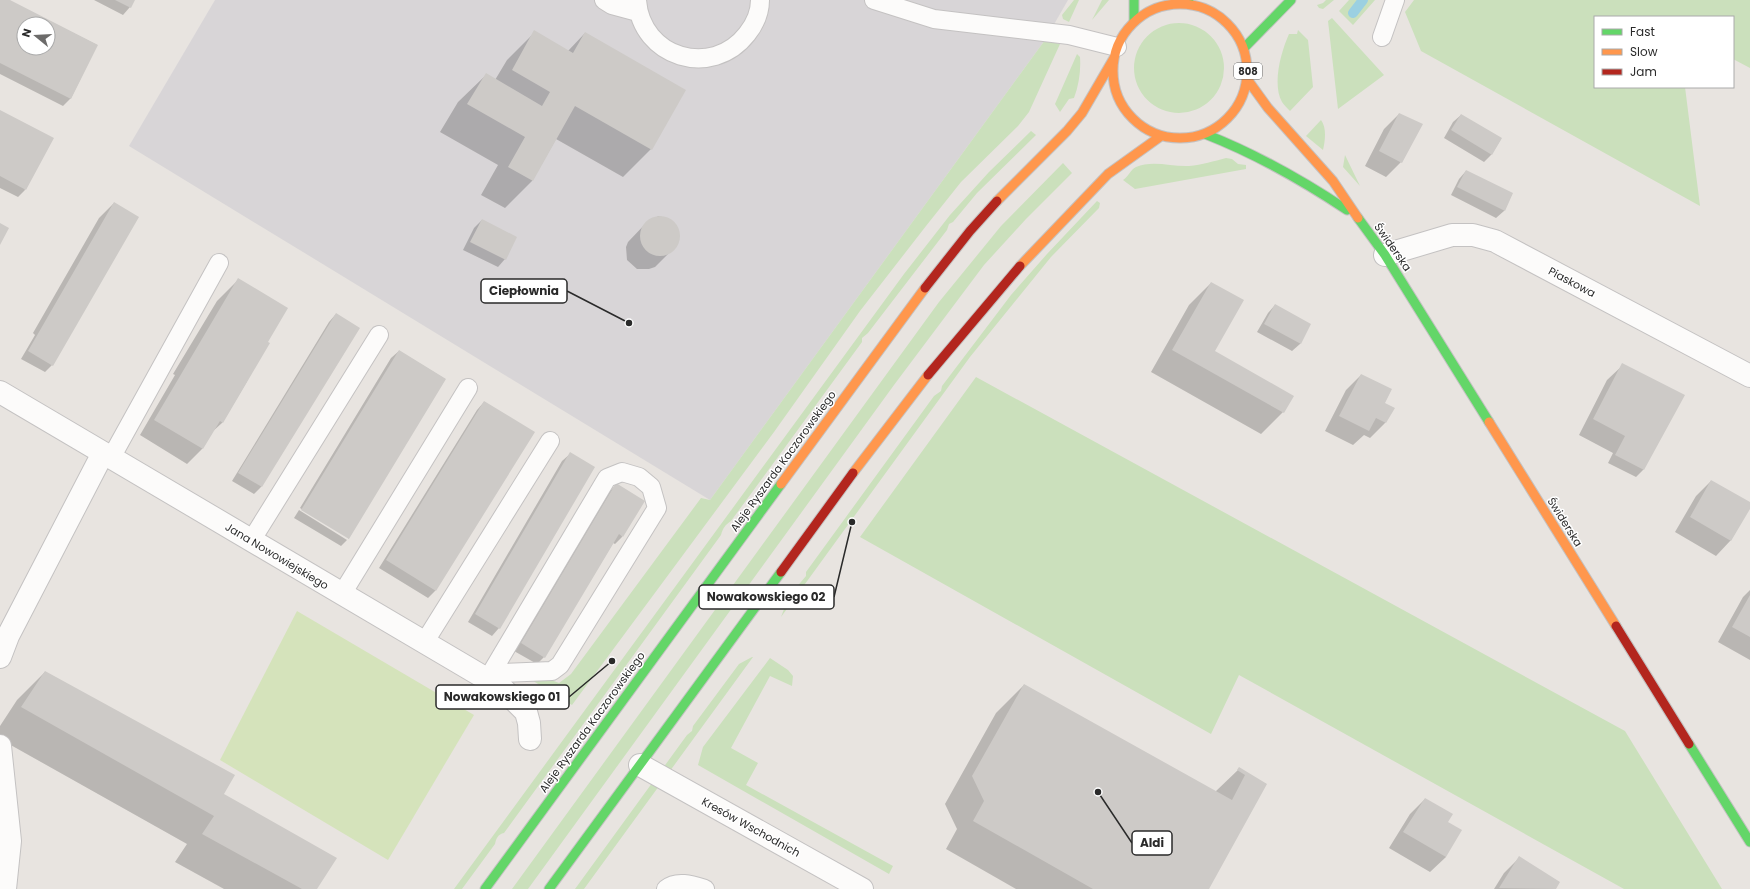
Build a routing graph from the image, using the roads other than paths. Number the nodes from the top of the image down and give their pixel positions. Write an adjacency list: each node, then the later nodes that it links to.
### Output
1 (604, 0): 9 (lane)
2 (760, 0): 9 (lane)
3 (874, 0): 13 (lane)
4 (1134, 0): 10 (main road)
5 (1291, 0): 12 (main road)
6 (1395, 0): 11 (lane)
7 (1189, 2): 8 (main road, 808); 10 (main road, 808)
8 (1203, 3): 12 (main road, 808)
9 (638, 6)
10 (1134, 21): 13 (main road, 808)
11 (1382, 36)
12 (1244, 48): 14 (main road, 808)
13 (1116, 53): 16 (main road, 808); 36 (main road, Aleje Ryszarda Kaczorowskiego)
14 (1248, 79): 15 (main road, 808); 17 (main road, Świderska / 808)
15 (1205, 134): 16 (main road, 808); 17 (main road, Świderska / 808)
16 (1161, 136): 33 (main road)
17 (1356, 216): 18 (main road, Świderska / 808)
18 (1385, 255): 21 (street, Piaskowa); 34 (main road, Świderska / 808)
19 (220, 263): 25 (lane)
20 (379, 335): 26 (lane)
21 (1750, 376)
22 (468, 388): 27 (lane)
23 (0, 392): 25 (street, Jana Nowowiejskiego)
24 (550, 441): 28 (lane)
25 (107, 456): 26 (street, Jana Nowowiejskiego); 29 (street)
26 (251, 541): 27 (street, Jana Nowowiejskiego)
27 (342, 594): 28 (street, Jana Nowowiejskiego)
28 (424, 643): 30 (street, Jana Nowowiejskiego)
29 (0, 657)
30 (490, 681): 30 (lane); 31 (street, Jana Nowowiejskiego)
31 (530, 739)
32 (0, 746): 35 (street)
33 (640, 765): 37 (main road); 40 (street, Kresów Wschodnich)
34 (1750, 842)
35 (6, 889)
36 (485, 889)
37 (549, 889)
38 (666, 889): 39 (lane)
39 (705, 889)
40 (862, 889)

